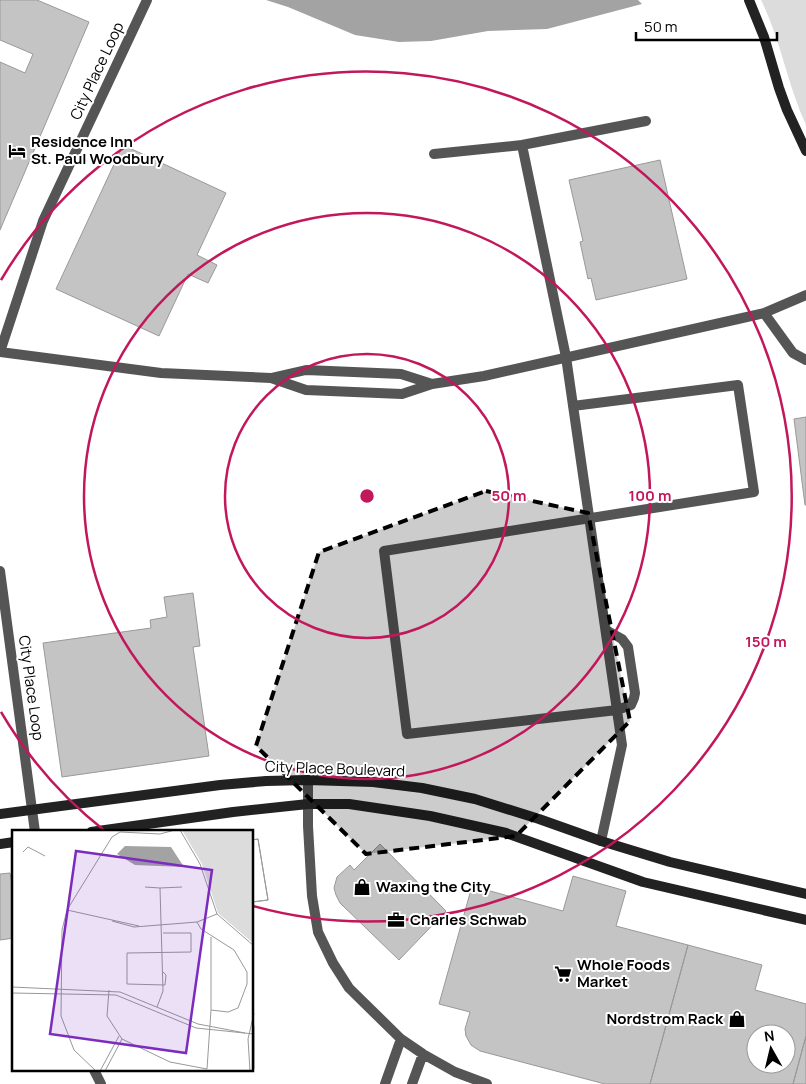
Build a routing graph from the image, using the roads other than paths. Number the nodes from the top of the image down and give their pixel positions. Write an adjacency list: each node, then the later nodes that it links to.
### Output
1 (147, 0): 9 (street, City Place Loop)
2 (749, 0): 5 (street)
3 (646, 121): 4 (street)
4 (522, 145): 6 (street); 10 (street)
5 (806, 151)
6 (434, 154)
7 (806, 295): 8 (street)
8 (764, 313): 10 (street); 11 (street)
9 (0, 352): 12 (street)
10 (566, 357): 13 (street); 14 (street)
11 (806, 360)
12 (270, 378): 13 (street); 13 (street)
13 (432, 384)
14 (573, 406): 15 (street); 15 (street)
15 (589, 518): 18 (street); 19 (street)
16 (0, 571): 17 (street, City Place Loop)
17 (2, 606): 22 (street, City Place Loop)
18 (606, 630): 19 (street); 19 (street)
19 (617, 710): 26 (street)
20 (308, 780): 21 (street); 22 (street, City Place Boulevard); 26 (street, City Place Boulevard)
21 (308, 804): 25 (street); 28 (street); 29 (street)
22 (32, 810): 23 (street, City Place Boulevard); 24 (street, City Place Loop)
23 (0, 814)
24 (35, 830)
25 (106, 830)
26 (601, 841): 27 (street, City Place Boulevard)
27 (806, 894)
28 (806, 920)
29 (401, 1039): 30 (street); 33 (street)
30 (423, 1054): 34 (street); 35 (street)
31 (95, 1072): 32 (street)
32 (101, 1084)
33 (385, 1084)
34 (412, 1084)
35 (487, 1084)

